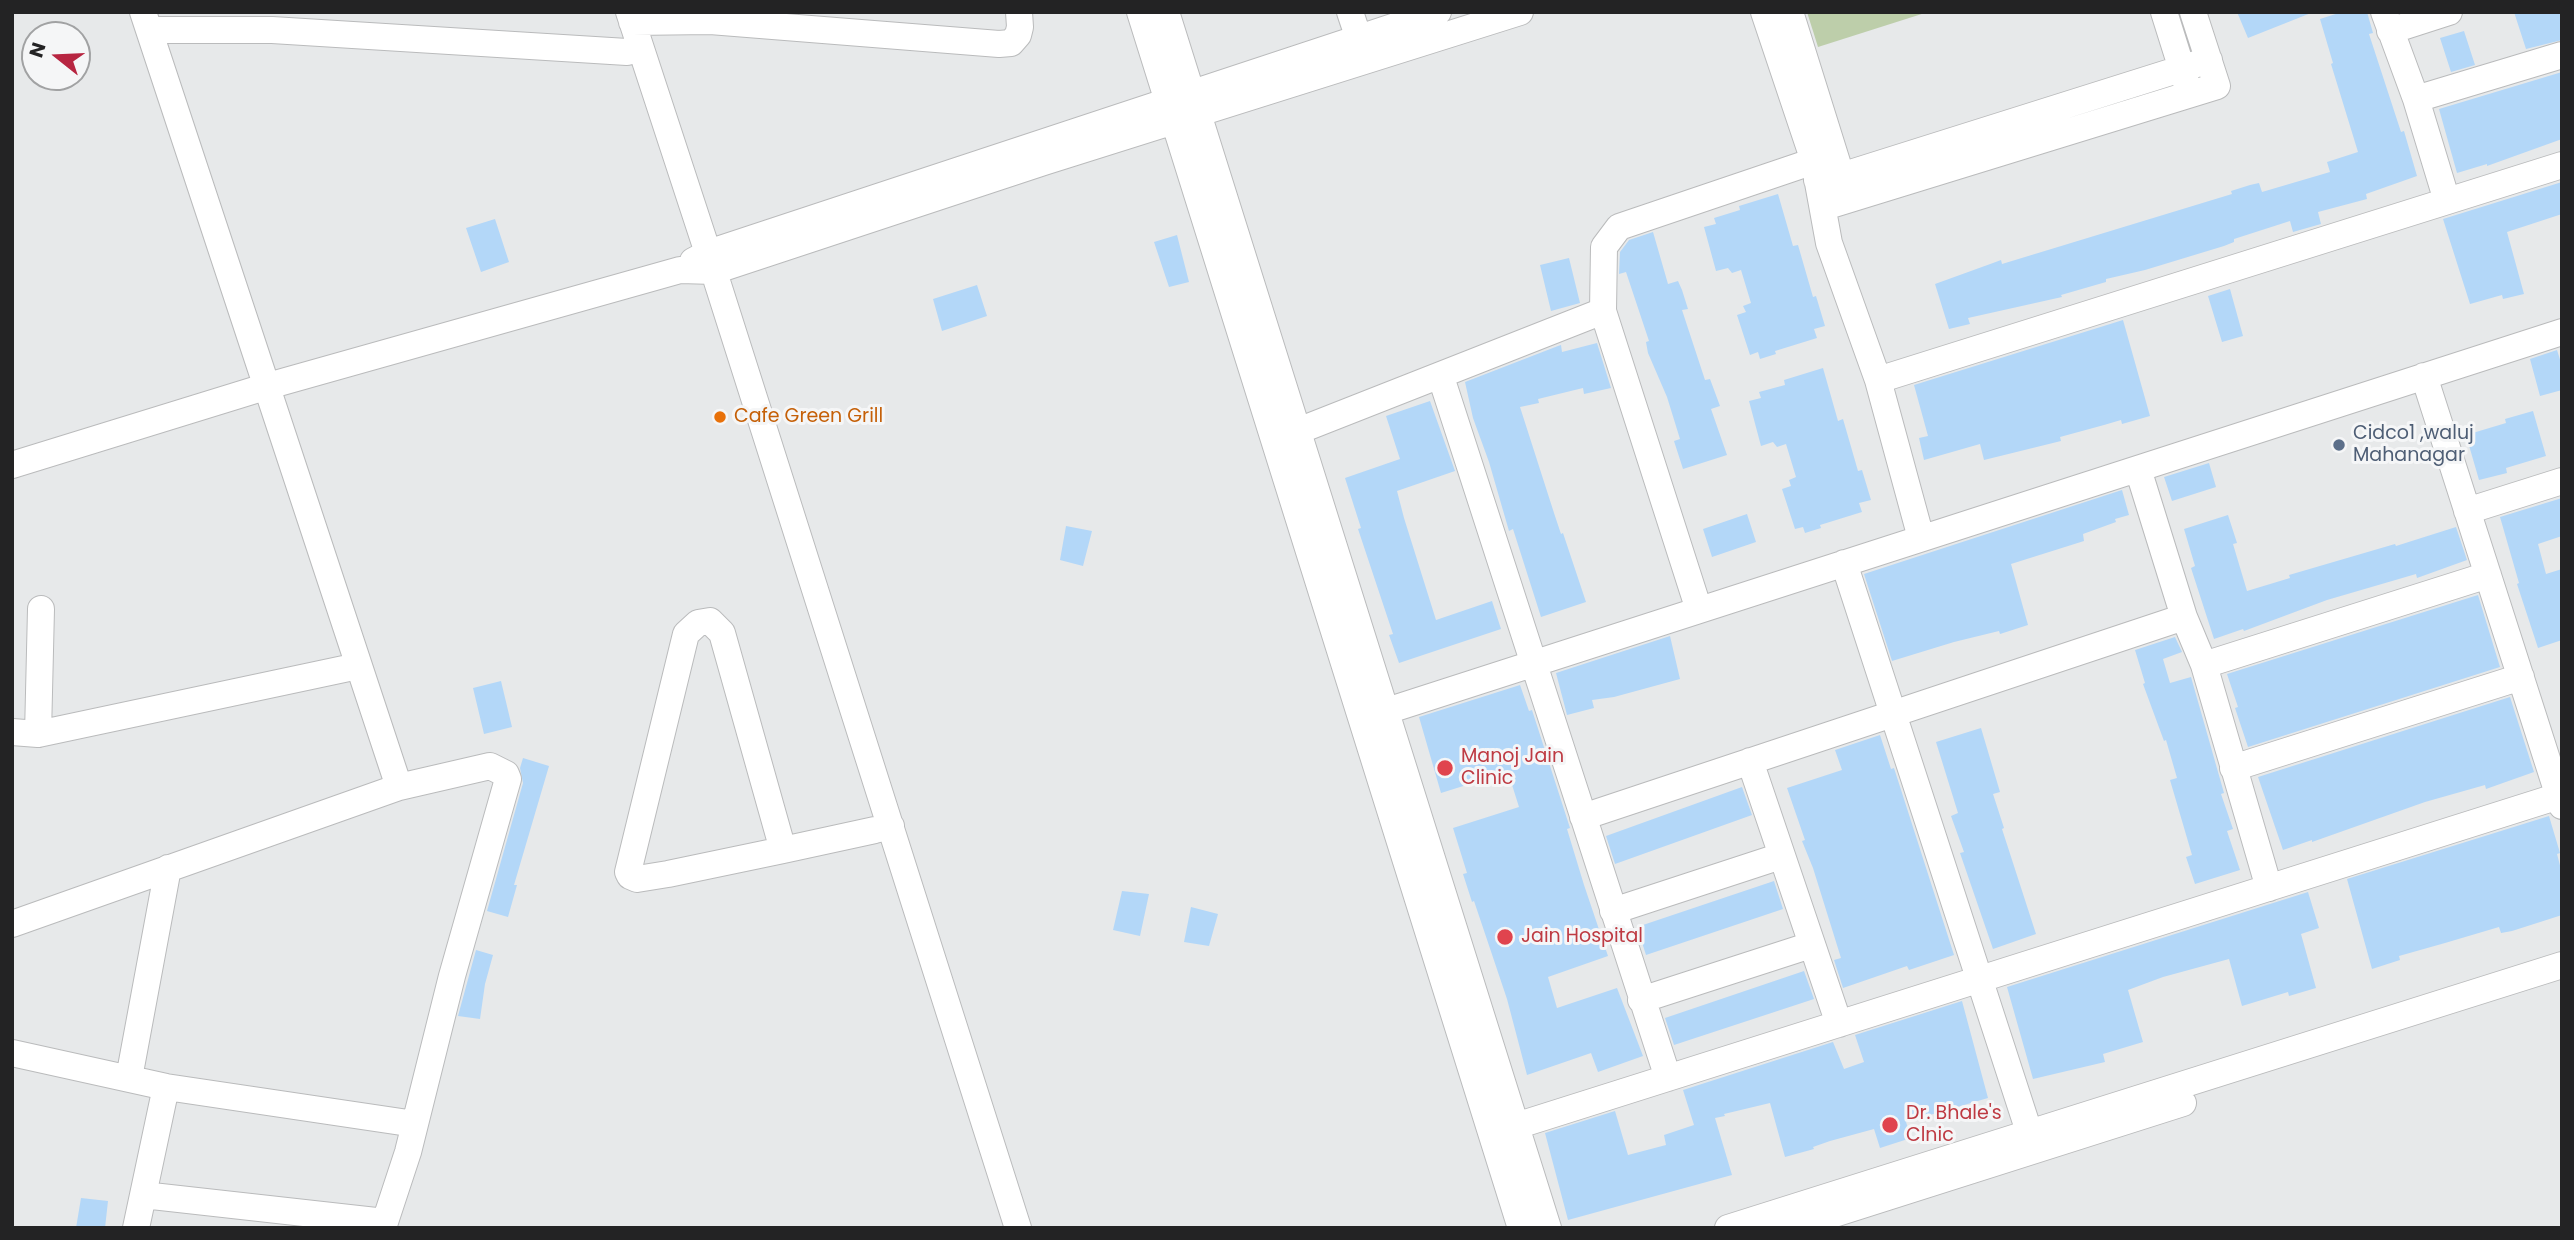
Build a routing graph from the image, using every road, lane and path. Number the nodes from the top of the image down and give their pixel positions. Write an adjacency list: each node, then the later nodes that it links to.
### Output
1 (1019, 12): 12 (street)
2 (1140, 12): 22 (street)
3 (1166, 12): 22 (street)
4 (1350, 12): 15 (street)
5 (1438, 12): 15 (street)
6 (1520, 12): 15 (street)
7 (1764, 12): 24 (street)
8 (1790, 12): 24 (street)
9 (2164, 12): 19 (street)
10 (2193, 12): 18 (street)
11 (2449, 12): 14 (street)
12 (625, 15): 16 (street); 26 (street)
13 (146, 21): 16 (street); 33 (street)
14 (2387, 22): 21 (street)
15 (1362, 49): 22 (street)
16 (627, 52): 26 (street)
17 (2562, 55): 21 (street)
18 (2209, 60): 19 (street); 20 (street)
19 (2182, 68): 20 (street); 24 (street)
20 (2190, 94): 24 (street)
21 (2416, 99): 25 (street)
22 (1183, 108): 26 (street); 29 (street)
23 (2562, 165): 25 (street)
24 (1830, 179): 27 (street); 32 (street)
25 (2447, 201): 32 (street)
26 (698, 265): 33 (street); 57 (street)
27 (1603, 311): 31 (street); 43 (street)
28 (2562, 332): 30 (street)
29 (1255, 338): 34 (street); 50 (street)
30 (2424, 376): 36 (street); 38 (street)
31 (1441, 377): 34 (street); 45 (street)
32 (1878, 380): 39 (street)
33 (268, 386): 35 (street); 47 (street)
34 (1298, 432): 50 (street)
35 (12, 465)
36 (2138, 468): 39 (street); 44 (street)
37 (2562, 481): 38 (street)
38 (2467, 511): 41 (street)
39 (1922, 538): 40 (street)
40 (1844, 563): 43 (street); 49 (street)
41 (2488, 575): 46 (street); 48 (street)
42 (41, 608): 51 (street)
43 (1699, 610): 45 (street)
44 (2184, 617): 46 (street); 49 (street)
45 (1534, 663): 50 (street); 56 (street)
46 (2204, 665): 53 (street)
47 (358, 666): 51 (street); 54 (street)
48 (2521, 677): 53 (street); 55 (street)
49 (1893, 714): 52 (street); 66 (street)
50 (1374, 715): 75 (street)
51 (25, 733)
52 (1750, 761): 56 (street); 59 (street)
53 (2233, 768): 61 (street)
54 (399, 786): 60 (street); 74 (street)
55 (2561, 799): 61 (street)
56 (1583, 817): 62 (street)
57 (883, 828): 58 (street); 81 (street); 82 (street)
58 (783, 850): 58 (street)
59 (1781, 856): 62 (street); 64 (street)
60 (168, 868): 63 (street); 72 (street)
61 (2269, 888): 66 (street)
62 (1613, 911): 68 (street)
63 (12, 924)
64 (1811, 945): 68 (street); 69 (street)
65 (2562, 965): 76 (street)
66 (1979, 980): 69 (street); 76 (street)
67 (2562, 984): 76 (street)
68 (1641, 1000): 71 (street)
69 (1839, 1024): 71 (street)
70 (12, 1053): 72 (street)
71 (1668, 1078): 75 (street)
72 (129, 1079): 73 (street)
73 (166, 1087): 74 (street); 77 (street)
74 (415, 1124): 79 (street)
75 (1504, 1130): 83 (street); 84 (street)
76 (2031, 1142): 85 (street); 86 (street)
77 (143, 1195): 78 (street); 80 (street)
78 (220, 1216): 79 (street)
79 (384, 1225)
80 (136, 1228)
81 (1001, 1228)
82 (1018, 1228)
83 (1521, 1228)
84 (1548, 1228)
85 (1728, 1228)
86 (1790, 1228)

